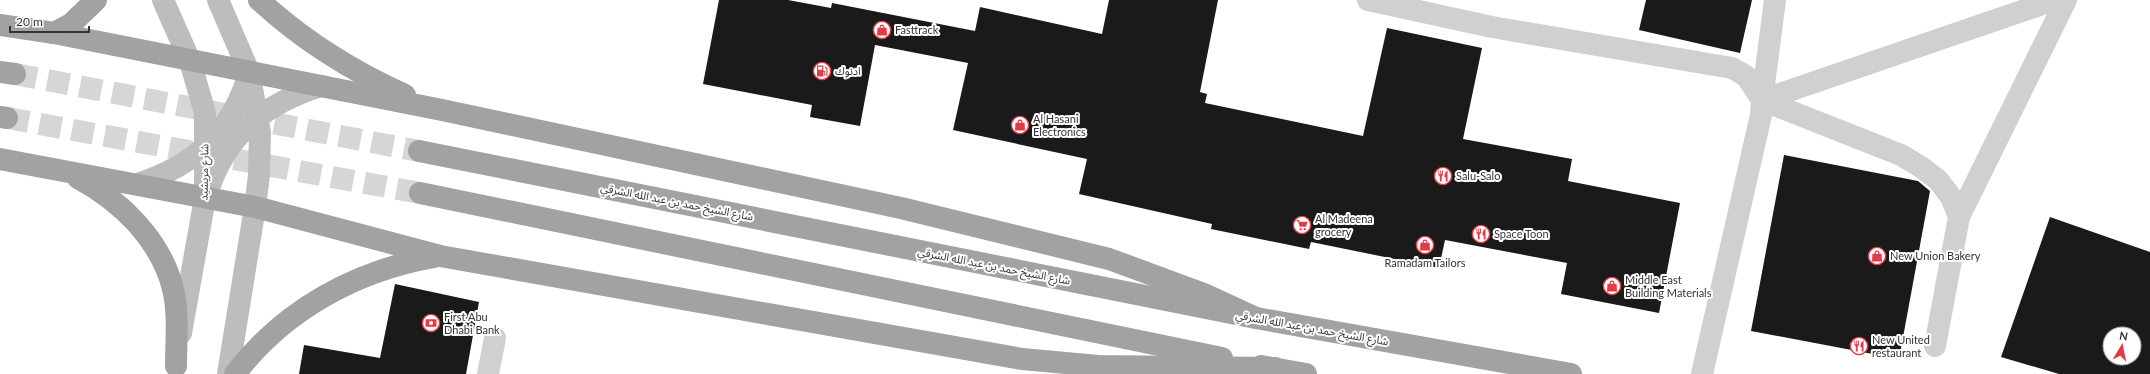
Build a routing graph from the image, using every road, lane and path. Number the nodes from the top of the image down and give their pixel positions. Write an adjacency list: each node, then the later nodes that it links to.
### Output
1 (96, 0): 10 (highway)
2 (163, 0): 11 (main road, شارع مريشيد)
3 (218, 0): 12 (main road)
4 (259, 0): 15 (highway)
5 (1368, 0): 14 (street)
6 (1775, 0): 14 (street)
7 (2054, 0): 14 (street)
8 (2066, 0): 25 (street)
9 (0, 25): 10 (highway)
10 (54, 33): 11 (highway)
11 (190, 61): 12 (highway); 17 (main road, شارع مريشيد)
12 (249, 72): 13 (highway); 16 (main road); 17 (main road)
13 (321, 86): 15 (highway); 16 (main road)
14 (1762, 100): 25 (street); 37 (street)
15 (442, 110): 27 (highway)
16 (257, 117): 23 (main road); 24 (main road)
17 (205, 147): 21 (main road); 23 (main road, شارع مريشيد)
18 (419, 151): 27 (highway, شارع الشيخ حمد بن عبد الله الشرقي)
19 (0, 159): 20 (highway)
20 (51, 167): 21 (highway); 31 (highway)
21 (137, 184): 23 (highway)
22 (420, 192): 30 (highway)
23 (205, 198): 24 (highway); 31 (main road, شارع مريشيد)
24 (255, 207): 26 (highway); 32 (main road)
25 (1959, 217): 29 (street)
26 (440, 256): 30 (highway); 33 (highway)
27 (1256, 318): 36 (highway, شارع الشيخ حمد بن عبد الله الشرقي)
28 (495, 338): 34 (street)
29 (1935, 346)
30 (1275, 368): 35 (highway)
31 (175, 370)
32 (228, 374)
33 (235, 374)
34 (488, 374)
35 (1306, 374)
36 (1571, 374)
37 (1702, 374)

